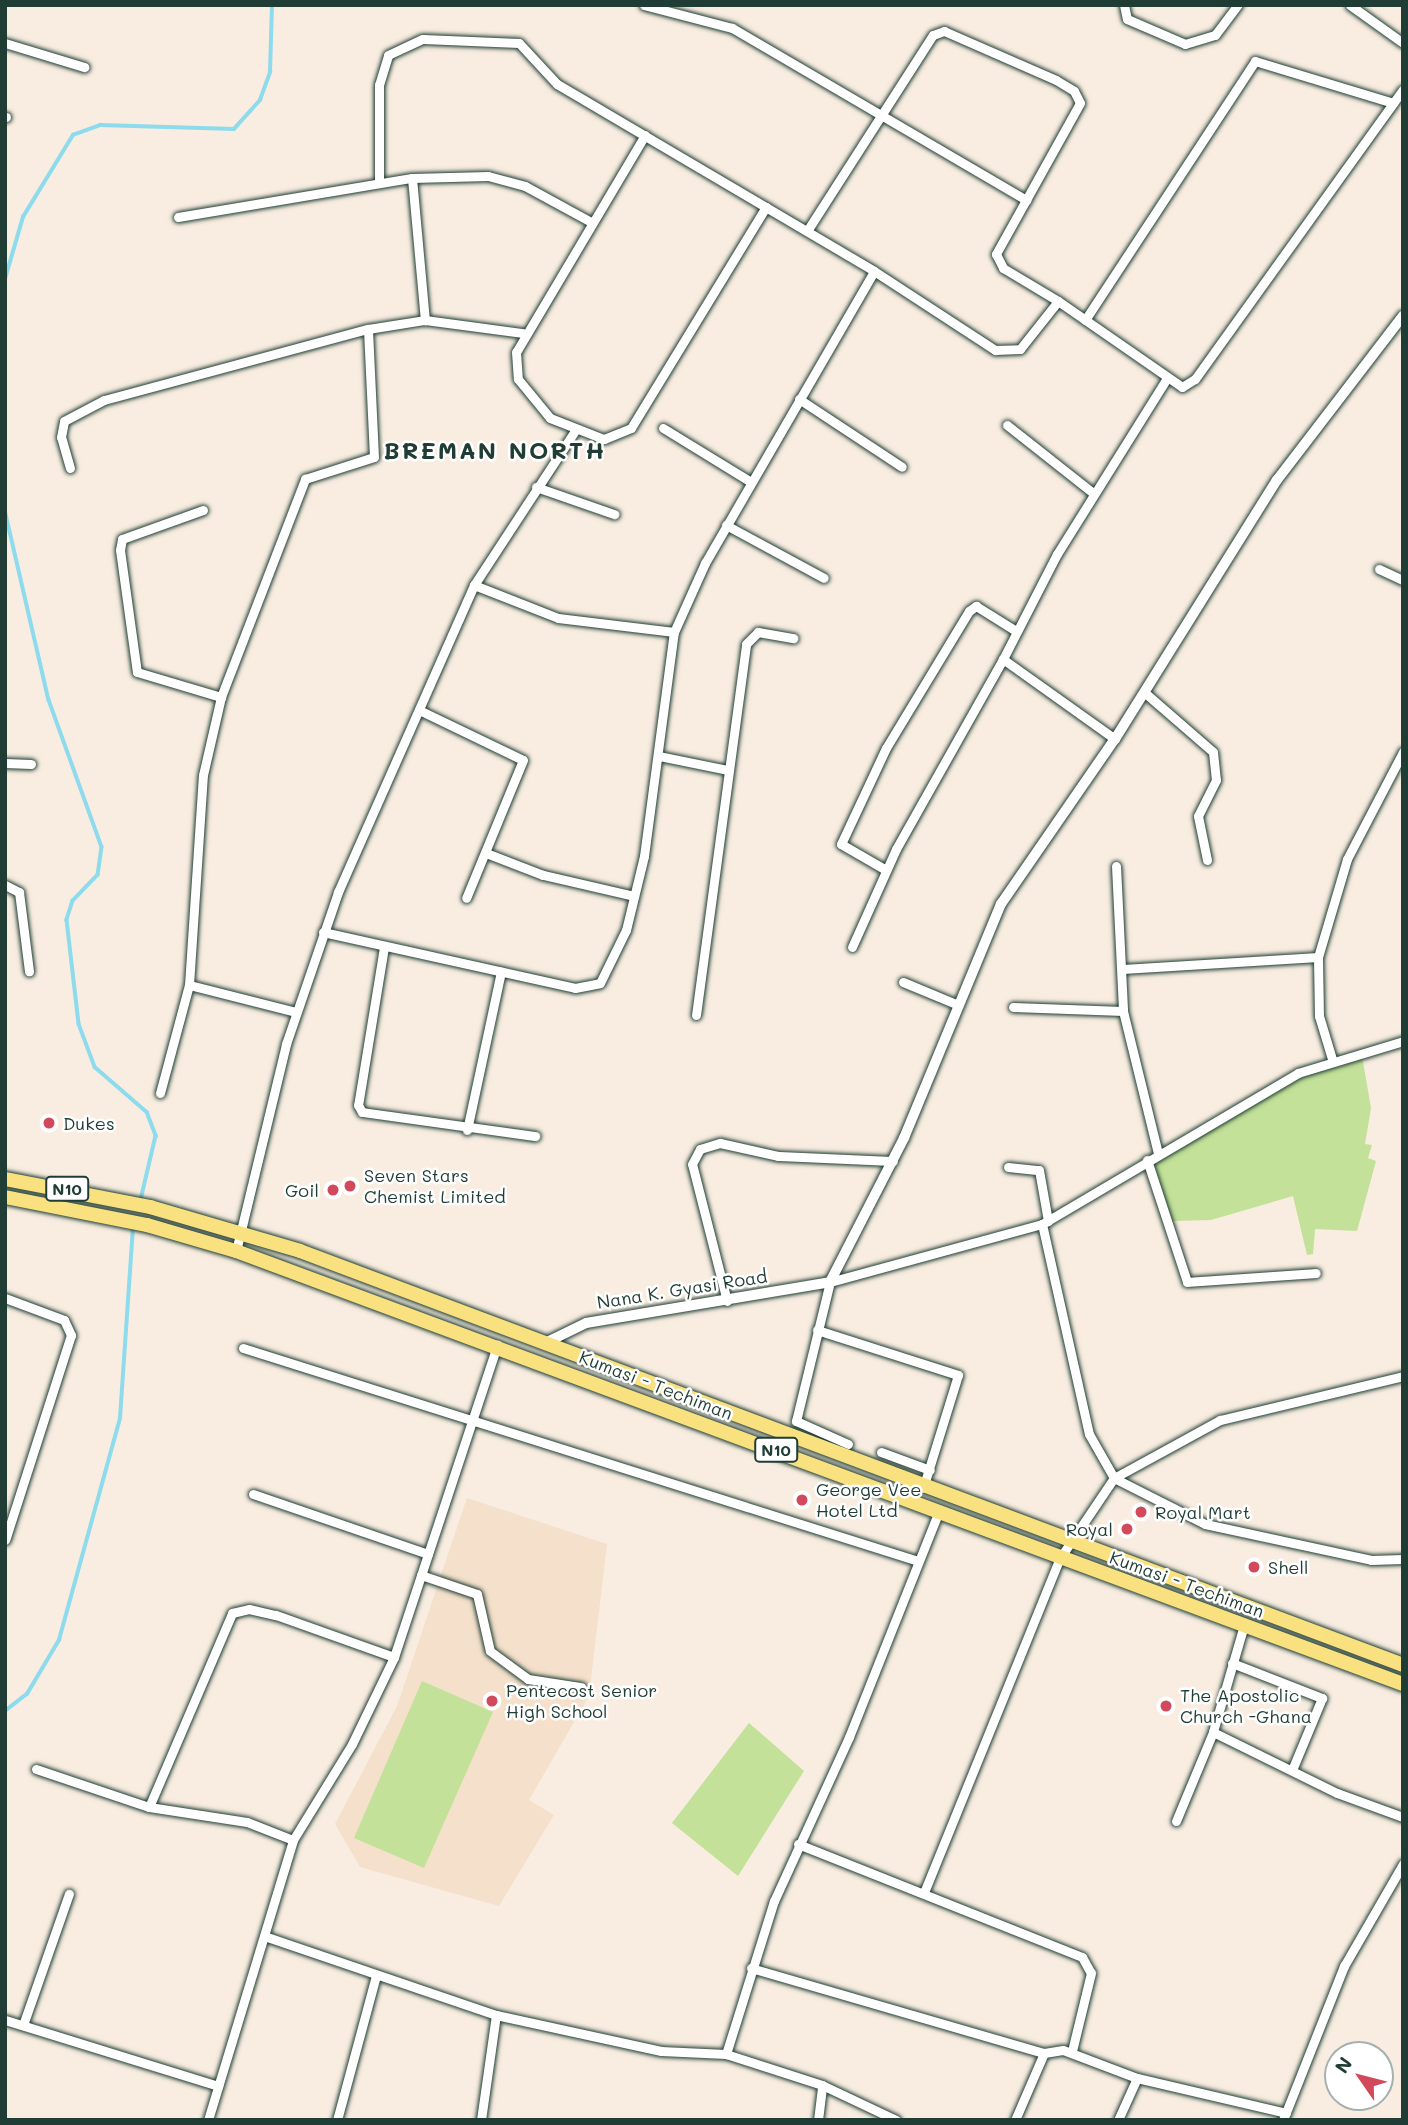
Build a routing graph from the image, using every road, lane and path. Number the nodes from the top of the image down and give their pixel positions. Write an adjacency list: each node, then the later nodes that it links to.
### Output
1 (644, 5): 5 (street)
2 (1124, 5): 3 (street)
3 (1238, 5)
4 (1350, 5): 7 (street)
5 (697, 10): 11 (street)
6 (5, 43): 8 (street)
7 (1403, 43)
8 (84, 66)
9 (1403, 90): 10 (street)
10 (1393, 103): 24 (street); 27 (street)
11 (881, 116): 15 (street); 15 (street); 19 (street)
12 (645, 135): 14 (street); 16 (street); 18 (street)
13 (412, 178): 14 (street); 18 (street); 23 (street)
14 (379, 183): 17 (street)
15 (1026, 200): 21 (street)
16 (765, 207): 19 (street); 31 (street)
17 (178, 217)
18 (591, 222): 26 (street)
19 (807, 231): 20 (street)
20 (874, 271): 21 (street); 28 (street)
21 (1058, 301): 24 (street)
22 (1403, 316): 48 (street)
23 (425, 320): 25 (street); 26 (street)
24 (1085, 320): 27 (street)
25 (368, 329): 33 (street); 49 (street)
26 (523, 333): 31 (street)
27 (1167, 378): 36 (street)
28 (799, 399): 32 (street); 34 (street)
29 (1007, 425): 36 (street)
30 (663, 428): 34 (street)
31 (574, 432): 35 (street)
32 (902, 467)
33 (70, 468)
34 (751, 482): 39 (street)
35 (536, 486): 38 (street); 43 (street)
36 (1093, 493): 44 (street)
37 (203, 510): 49 (street)
38 (614, 514)
39 (726, 525): 41 (street); 45 (street)
40 (1379, 569): 42 (street)
41 (824, 578)
42 (1403, 580)
43 (474, 585): 45 (street); 50 (street)
44 (1017, 631): 47 (street); 60 (street)
45 (674, 632): 53 (street)
46 (793, 638): 56 (street)
47 (1003, 659): 51 (street); 60 (street)
48 (1144, 692): 51 (street); 58 (street)
49 (221, 697): 72 (street)
50 (419, 710): 57 (street); 64 (street)
51 (1115, 739): 73 (street)
52 (1403, 752): 67 (street)
53 (659, 756): 56 (street); 62 (street)
54 (5, 763): 55 (street)
55 (31, 764)
56 (729, 771): 77 (street)
57 (486, 853): 62 (street); 63 (street)
58 (1207, 860)
59 (1116, 866): 68 (street)
60 (886, 870): 66 (street)
61 (5, 885): 69 (street)
62 (634, 897): 70 (street)
63 (466, 898)
64 (323, 933): 65 (street); 76 (street)
65 (384, 947): 70 (street); 81 (street)
66 (852, 947)
67 (1318, 957): 68 (street); 79 (street)
68 (1123, 969): 75 (street)
69 (29, 971)
70 (501, 972): 81 (street)
71 (903, 982): 73 (street)
72 (189, 985): 76 (street); 80 (street)
73 (956, 1004): 85 (street)
74 (1013, 1007): 75 (street)
75 (1123, 1011): 83 (street)
76 (296, 1012): 90 (street)
77 (696, 1015)
78 (1403, 1041): 79 (street)
79 (1332, 1059): 83 (street)
80 (160, 1093)
81 (467, 1130): 82 (street)
82 (535, 1136)
83 (1158, 1153): 84 (street)
84 (1147, 1160): 89 (street); 92 (street)
85 (893, 1161): 93 (street); 95 (street)
86 (1008, 1167): 89 (street)
87 (5, 1179): 90 (highway, N10)
88 (5, 1197): 91 (highway, Kumasi - Techiman / N10)
89 (1045, 1223): 93 (street); 105 (street)
90 (242, 1233): 91 (street); 97 (highway, N10)
91 (236, 1251): 98 (highway, Kumasi - Techiman / N10)
92 (1316, 1273)
93 (830, 1282): 95 (street, Nana K. Gyasi Road); 96 (street)
94 (5, 1298): 109 (street)
95 (727, 1301): 97 (street, Nana K. Gyasi Road)
96 (817, 1330): 102 (street); 104 (street)
97 (543, 1343): 106 (highway, N10)
98 (496, 1345): 101 (street); 108 (highway, Kumasi - Techiman / N10)
99 (243, 1348): 101 (street)
100 (1403, 1376): 105 (street)
101 (473, 1421): 111 (street); 114 (street)
102 (848, 1444)
103 (881, 1452): 104 (street)
104 (930, 1470): 106 (street)
105 (1114, 1478): 110 (street); 113 (street)
106 (923, 1488): 110 (highway, N10)
107 (253, 1494): 111 (street)
108 (939, 1511): 112 (highway, Kumasi - Techiman / N10); 114 (street)
109 (5, 1540)
110 (1069, 1541): 112 (street); 119 (highway, N10)
111 (428, 1554): 115 (street)
112 (1060, 1558): 116 (highway, Kumasi - Techiman / N10); 131 (street)
113 (1403, 1559)
114 (918, 1562): 129 (street)
115 (421, 1575): 117 (street); 121 (street)
116 (1244, 1625): 118 (street); 120 (highway, Kumasi - Techiman / N10)
117 (394, 1657): 125 (street); 128 (street)
118 (1232, 1662): 122 (street); 124 (street)
119 (1403, 1665)
120 (1403, 1684)
121 (581, 1687)
122 (1213, 1732): 124 (street); 127 (street)
123 (36, 1769): 125 (street)
124 (1292, 1770): 126 (street)
125 (149, 1807): 128 (street)
126 (1403, 1817)
127 (1176, 1821)
128 (293, 1840): 133 (street)
129 (798, 1843): 131 (street); 134 (street)
130 (1403, 1864): 145 (street)
131 (925, 1890): 139 (street)
132 (69, 1894): 138 (street)
133 (267, 1937): 135 (street); 144 (street)
134 (751, 1968): 140 (street); 141 (street)
135 (376, 1975): 136 (street); 147 (street)
136 (496, 2015): 140 (street); 148 (street)
137 (5, 2021): 138 (street)
138 (23, 2025): 144 (street)
139 (1072, 2051): 141 (street); 142 (street)
140 (726, 2053): 143 (street)
141 (1044, 2053): 151 (street)
142 (1137, 2078): 145 (street); 152 (street)
143 (822, 2085): 149 (street); 150 (street)
144 (218, 2086): 146 (street)
145 (1285, 2117)
146 (208, 2120)
147 (337, 2120)
148 (481, 2120)
149 (818, 2120)
150 (896, 2120)
151 (1015, 2120)
152 (1118, 2120)

